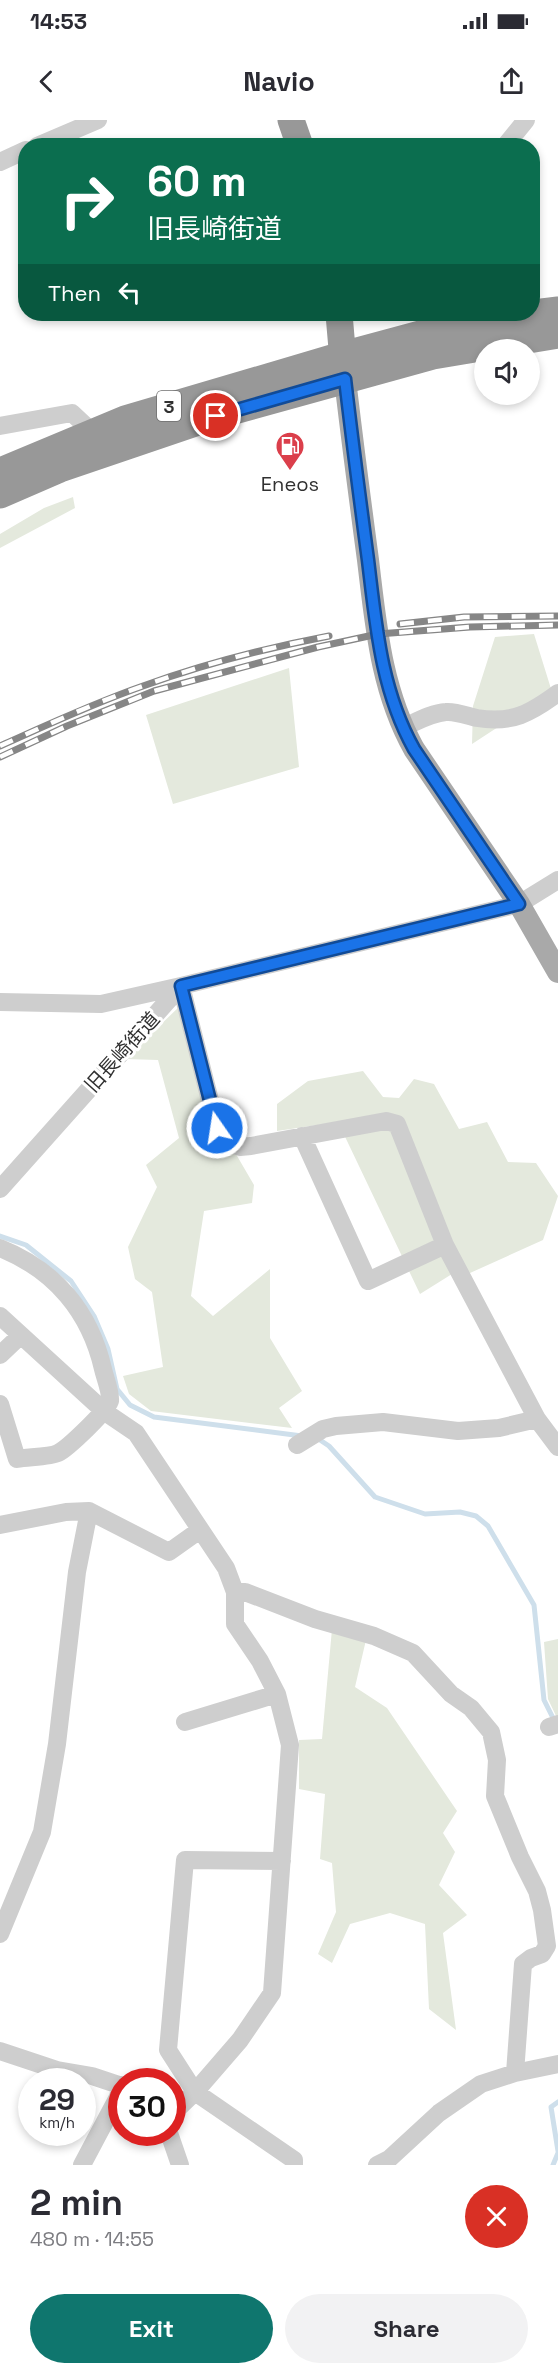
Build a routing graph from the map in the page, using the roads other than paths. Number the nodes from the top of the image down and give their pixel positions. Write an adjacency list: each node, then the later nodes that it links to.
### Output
1 (98, 120): 4 (street)
2 (291, 120): 5 (highway)
3 (526, 120): 6 (street)
4 (56, 138)
5 (297, 138)
6 (511, 138)
7 (18, 154): 8 (street)
8 (0, 162)
9 (558, 310): 10 (highway, 3)
10 (540, 312)
11 (340, 321): 14 (highway)
12 (429, 322): 14 (highway, 3)
13 (558, 335): 14 (highway, 3)
14 (344, 367): 17 (highway, 3); 23 (main road)
15 (0, 426): 16 (street)
16 (88, 428): 17 (highway); 18 (highway)
17 (129, 431): 19 (highway, 3); 20 (highway, 3); 21 (highway)
18 (0, 450)
19 (0, 471)
20 (0, 495)
21 (0, 512)
22 (558, 693): 23 (street)
23 (402, 728): 25 (main road)
24 (558, 880): 25 (street)
25 (519, 904): 26 (main road); 27 (street)
26 (558, 972)
27 (181, 986): 28 (street); 29 (street); 30 (street, 旧長崎街道)
28 (0, 1002)
29 (302, 1136): 31 (street); 31 (street)
30 (0, 1189)
31 (445, 1245): 38 (street)
32 (0, 1248): 37 (street)
33 (0, 1316): 34 (street)
34 (20, 1335): 35 (street); 37 (street)
35 (0, 1355)
36 (0, 1404): 37 (street)
37 (105, 1412): 43 (street)
38 (537, 1419): 39 (street); 40 (street)
39 (297, 1445)
40 (558, 1447)
41 (89, 1510): 42 (street); 43 (street); 48 (street)
42 (0, 1525)
43 (200, 1530): 44 (street)
44 (235, 1592): 45 (street); 51 (street)
45 (277, 1694): 46 (street); 47 (street)
46 (185, 1722)
47 (282, 1861): 53 (street); 53 (street)
48 (0, 1934)
49 (0, 2051): 52 (street)
50 (558, 2064): 51 (street)
51 (515, 2073): 60 (street)
52 (108, 2082)
53 (195, 2092): 54 (street); 59 (street)
54 (186, 2101)
55 (108, 2116): 57 (street)
56 (173, 2146): 58 (street)
57 (82, 2165)
58 (180, 2165)
59 (294, 2165)
60 (377, 2165)

